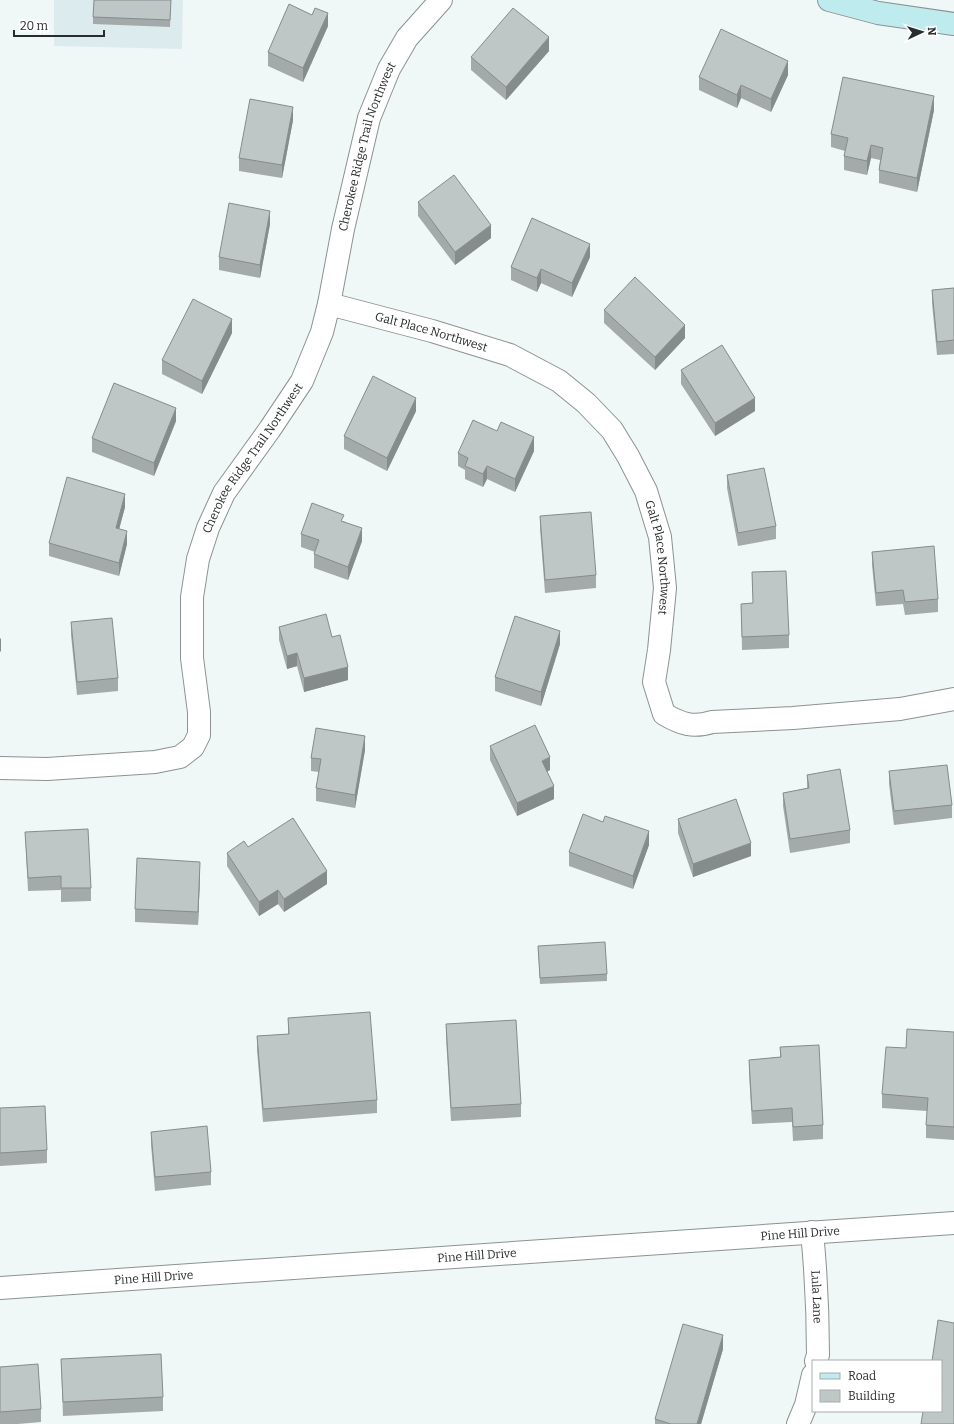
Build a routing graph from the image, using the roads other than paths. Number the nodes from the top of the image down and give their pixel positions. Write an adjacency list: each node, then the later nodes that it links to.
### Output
1 (441, 0): 4 (street, Cherokee Ridge Trail Northwest)
2 (829, 0): 3 (main road)
3 (954, 24)
4 (329, 304): 5 (street, Galt Place Northwest); 6 (street, Cherokee Ridge Trail Northwest)
5 (954, 699)
6 (0, 768)
7 (954, 1223): 8 (street, Pine Hill Drive)
8 (812, 1232): 9 (street, Pine Hill Drive); 10 (street, Lula Lane)
9 (0, 1288)
10 (816, 1360)
11 (812, 1379): 12 (street)
12 (798, 1424)

